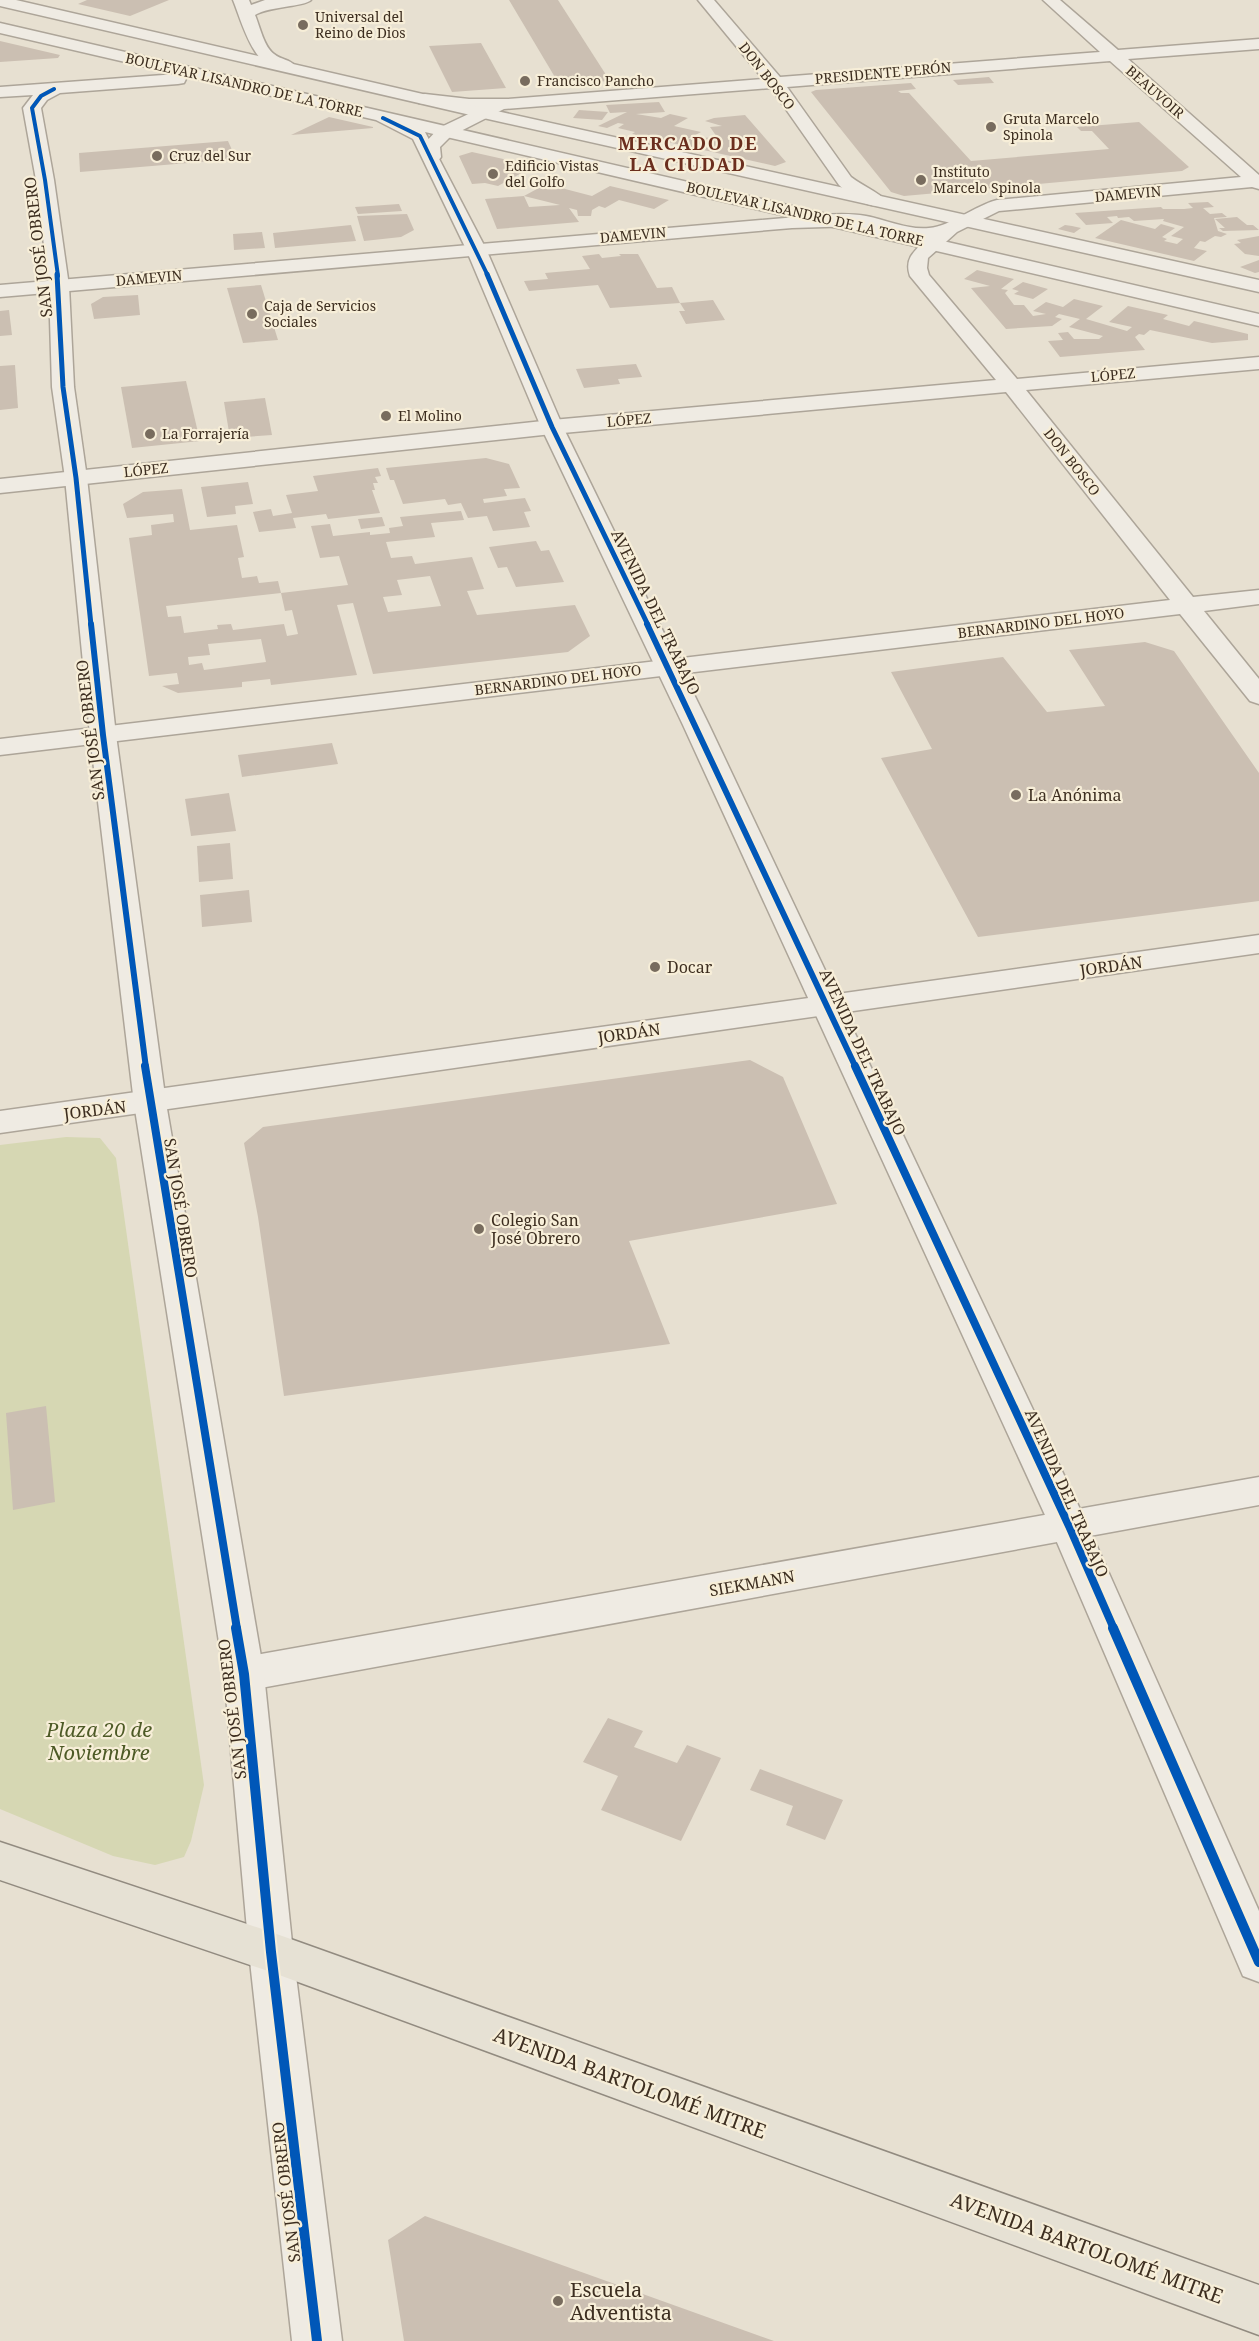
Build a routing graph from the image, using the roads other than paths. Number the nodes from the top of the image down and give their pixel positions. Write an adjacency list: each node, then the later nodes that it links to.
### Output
1 (303, 0): 5 (street)
2 (706, 0): 15 (street, DON BOSCO)
3 (1052, 0): 10 (street, BEAUVOIR)
4 (0, 1): 9 (street, BOULEVAR LISANDRO DE LA TORRE)
5 (244, 7): 8 (street)
6 (0, 28): 11 (street, BOULEVAR LISANDRO DE LA TORRE)
7 (1259, 44): 10 (street, PRESIDENTE PERÓN)
8 (255, 52): 9 (street, BOULEVAR LISANDRO DE LA TORRE); 13 (street); 19 (street, BOULEVAR LISANDRO DE LA TORRE)
9 (234, 54): 11 (street)
10 (1113, 56): 15 (street, PRESIDENTE PERÓN); 25 (street, BEAUVOIR)
11 (135, 60): 12 (street); 13 (street, BOULEVAR LISANDRO DE LA TORRE)
12 (79, 64)
13 (205, 75): 14 (street); 16 (street, BOULEVAR LISANDRO DE LA TORRE)
14 (168, 81): 16 (street); 17 (street)
15 (775, 82): 20 (street, PRESIDENTE PERÓN); 27 (street, DON BOSCO)
16 (247, 85): 22 (street, BOULEVAR LISANDRO DE LA TORRE)
17 (54, 88): 18 (street); 36 (street, SAN JOSÉ OBRERO)
18 (0, 92)
19 (425, 99): 20 (street, PRESIDENTE PERÓN); 21 (street, BOULEVAR LISANDRO DE LA TORRE)
20 (507, 104): 21 (street, PRESIDENTE PERÓN)
21 (484, 112): 23 (street, PRESIDENTE PERÓN); 26 (street, BOULEVAR LISANDRO DE LA TORRE)
22 (383, 118): 23 (street, BOULEVAR LISANDRO DE LA TORRE); 24 (street, AVENIDA DEL TRABAJO)
23 (445, 132): 24 (street); 28 (street, BOULEVAR LISANDRO DE LA TORRE)
24 (432, 157): 34 (street, AVENIDA DEL TRABAJO)
25 (1258, 182): 31 (street, DAMEVIN)
26 (801, 184): 27 (street, BOULEVAR LISANDRO DE LA TORRE); 28 (street)
27 (877, 201): 31 (street, BOULEVAR LISANDRO DE LA TORRE)
28 (796, 212): 29 (street, BOULEVAR LISANDRO DE LA TORRE); 30 (street)
29 (833, 221): 30 (street, DAMEVIN); 31 (street, DAMEVIN); 32 (street, BOULEVAR LISANDRO DE LA TORRE)
30 (764, 224): 34 (street, DAMEVIN)
31 (954, 226): 33 (street); 37 (street, BOULEVAR LISANDRO DE LA TORRE)
32 (868, 228): 33 (street, BOULEVAR LISANDRO DE LA TORRE); 35 (street, DON BOSCO)
33 (931, 243): 35 (street); 39 (street, BOULEVAR LISANDRO DE LA TORRE)
34 (476, 249): 36 (street, DAMEVIN); 42 (street, AVENIDA DEL TRABAJO)
35 (920, 276): 41 (street, DON BOSCO)
36 (59, 286): 38 (street, DAMEVIN); 43 (street, SAN JOSÉ OBRERO)
37 (1259, 286)
38 (0, 291)
39 (1259, 320)
40 (1259, 363): 41 (street, LÓPEZ)
41 (1010, 384): 42 (street, LÓPEZ); 46 (street, DON BOSCO)
42 (552, 427): 43 (street, LÓPEZ); 47 (street, AVENIDA DEL TRABAJO)
43 (76, 478): 44 (street, LÓPEZ); 49 (street, SAN JOSÉ OBRERO)
44 (0, 486)
45 (1259, 597): 46 (street, BERNARDINO DEL HOYO)
46 (1186, 605): 47 (street, BERNARDINO DEL HOYO); 48 (street, DON BOSCO)
47 (666, 667): 49 (street, BERNARDINO DEL HOYO); 52 (street, AVENIDA DEL TRABAJO)
48 (1259, 696)
49 (103, 735): 50 (street, BERNARDINO DEL HOYO); 53 (street, SAN JOSÉ OBRERO)
50 (0, 747)
51 (1259, 944): 52 (street, JORDÁN)
52 (827, 1006): 53 (street, JORDÁN); 56 (street, AVENIDA DEL TRABAJO)
53 (150, 1103): 54 (street, JORDÁN); 57 (street, SAN JOSÉ OBRERO)
54 (0, 1122)
55 (1259, 1491): 56 (street, SIEKMANN)
56 (1069, 1526): 57 (street, SIEKMANN); 60 (street, AVENIDA DEL TRABAJO)
57 (244, 1674): 59 (street, SAN JOSÉ OBRERO)
58 (0, 1861): 59 (main road, AVENIDA BARTOLOMÉ MITRE)
59 (271, 1952): 61 (main road, AVENIDA BARTOLOMÉ MITRE); 62 (street, SAN JOSÉ OBRERO)
60 (1259, 1962)
61 (1259, 2310)
62 (317, 2341)

